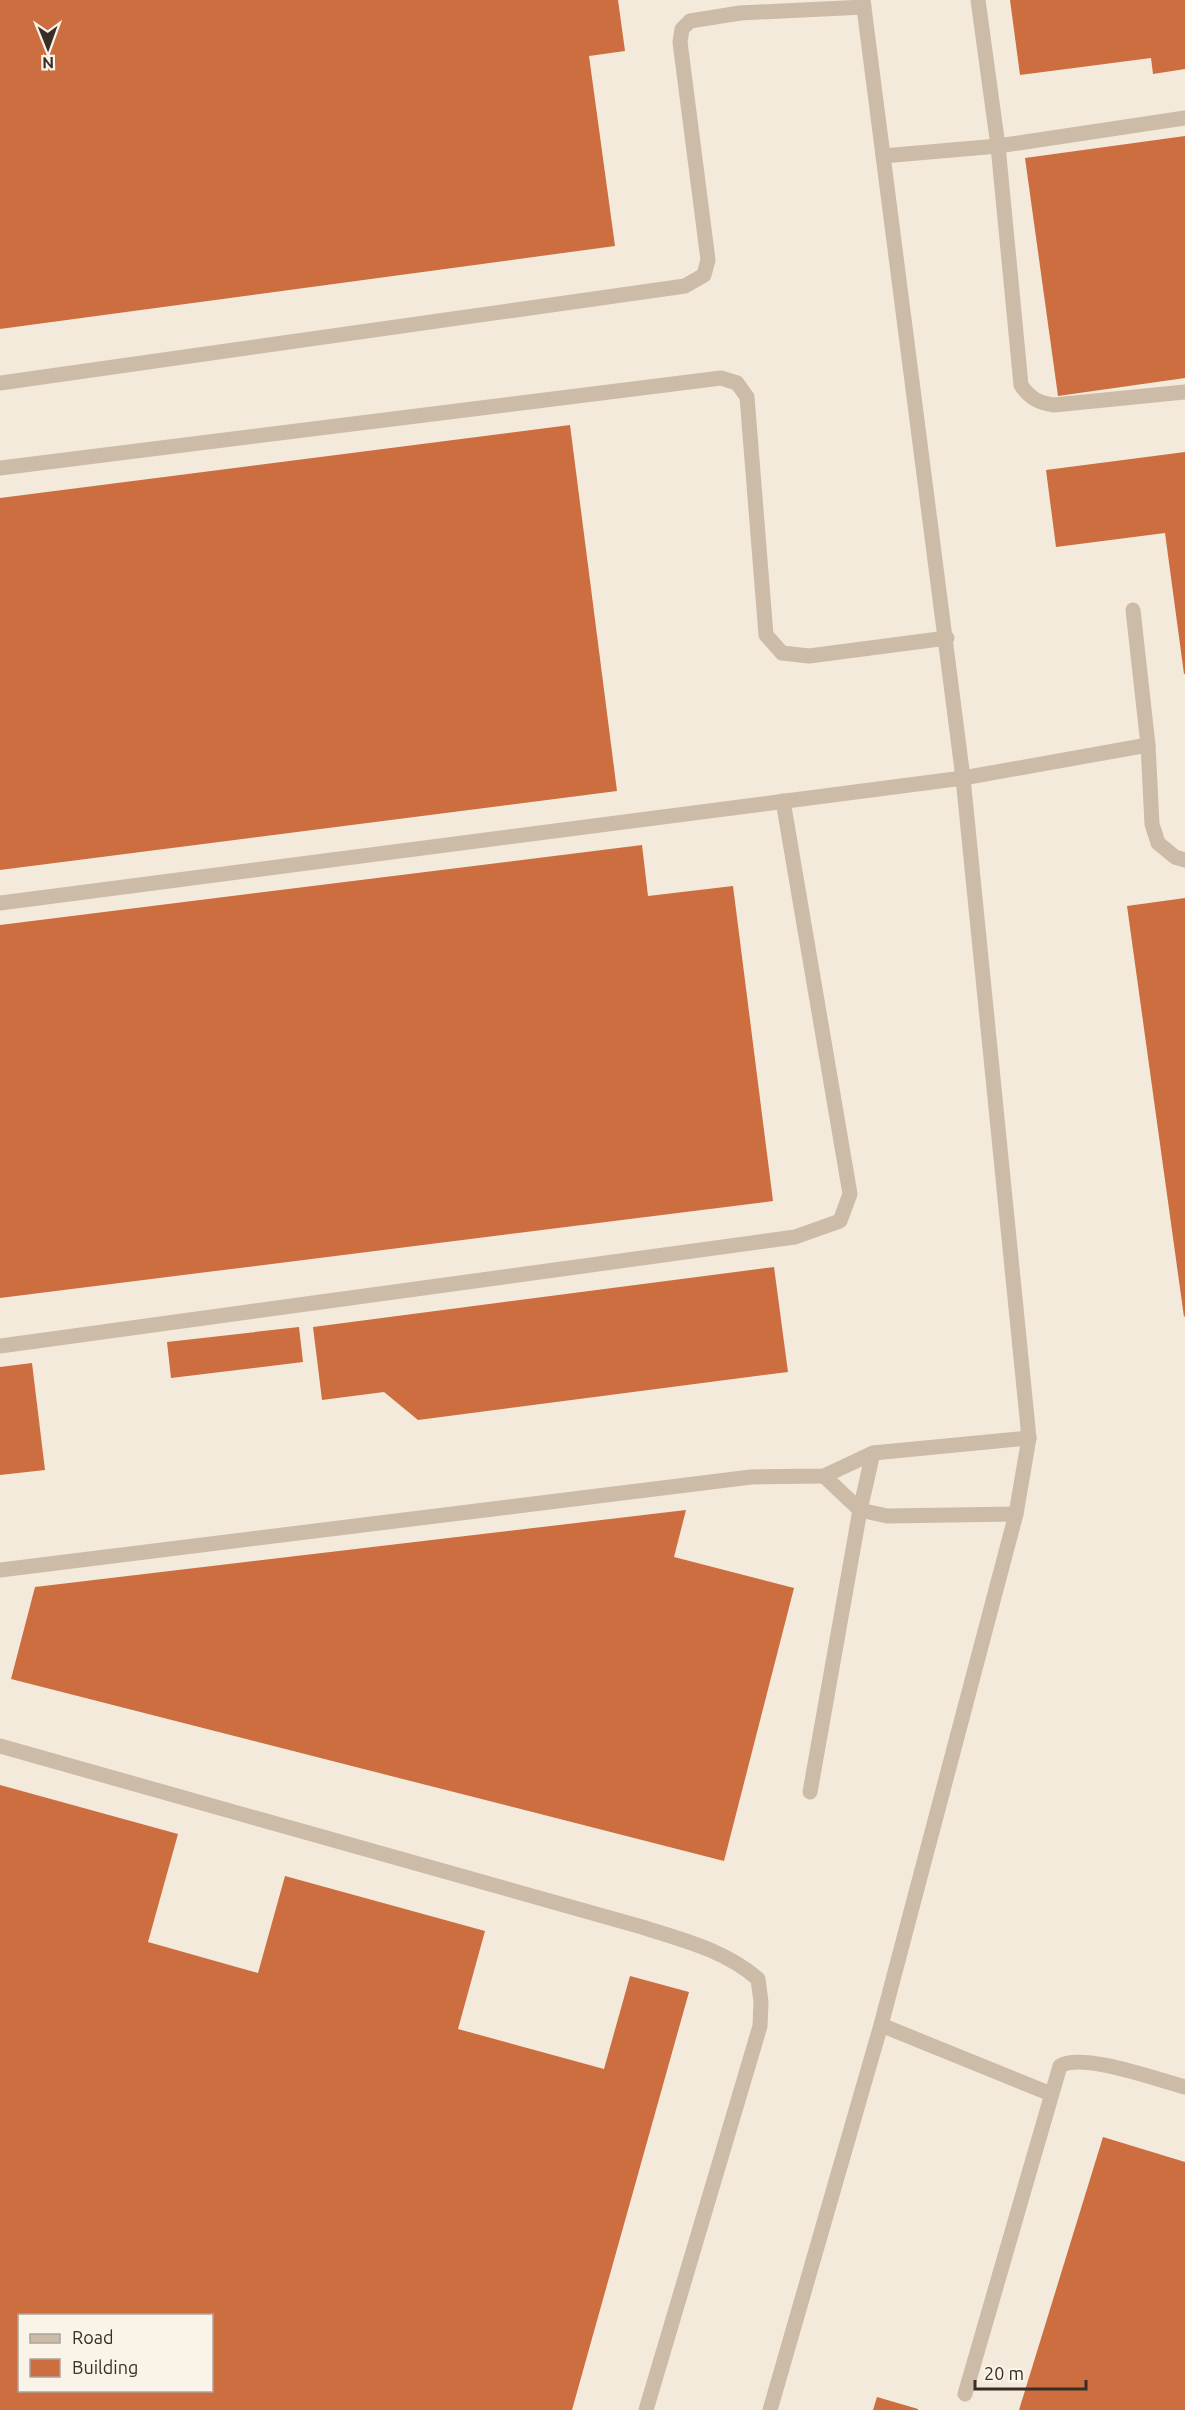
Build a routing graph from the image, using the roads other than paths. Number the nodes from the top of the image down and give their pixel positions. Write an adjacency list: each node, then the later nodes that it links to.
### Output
1 (978, 0): 4 (street)
2 (863, 3): 5 (street); 6 (street)
3 (1185, 118): 4 (street)
4 (998, 146): 5 (street); 7 (street)
5 (883, 156): 10 (street)
6 (0, 383)
7 (1185, 392)
8 (0, 468): 10 (street)
9 (1133, 610): 11 (street)
10 (947, 638): 12 (street)
11 (1148, 746): 12 (street); 14 (street)
12 (963, 778): 13 (street); 17 (street)
13 (783, 801): 15 (street); 16 (street)
14 (1185, 860)
15 (0, 903)
16 (0, 1346)
17 (1029, 1438): 18 (street); 21 (street)
18 (873, 1453): 19 (street); 20 (street)
19 (824, 1476): 20 (street); 22 (street)
20 (860, 1510): 21 (street); 24 (street)
21 (1016, 1514): 25 (street)
22 (0, 1570)
23 (0, 1746): 29 (street)
24 (810, 1792)
25 (881, 2025): 27 (street); 30 (street)
26 (1185, 2087): 27 (street)
27 (1050, 2094): 28 (street)
28 (965, 2394)
29 (646, 2410)
30 (770, 2410)

